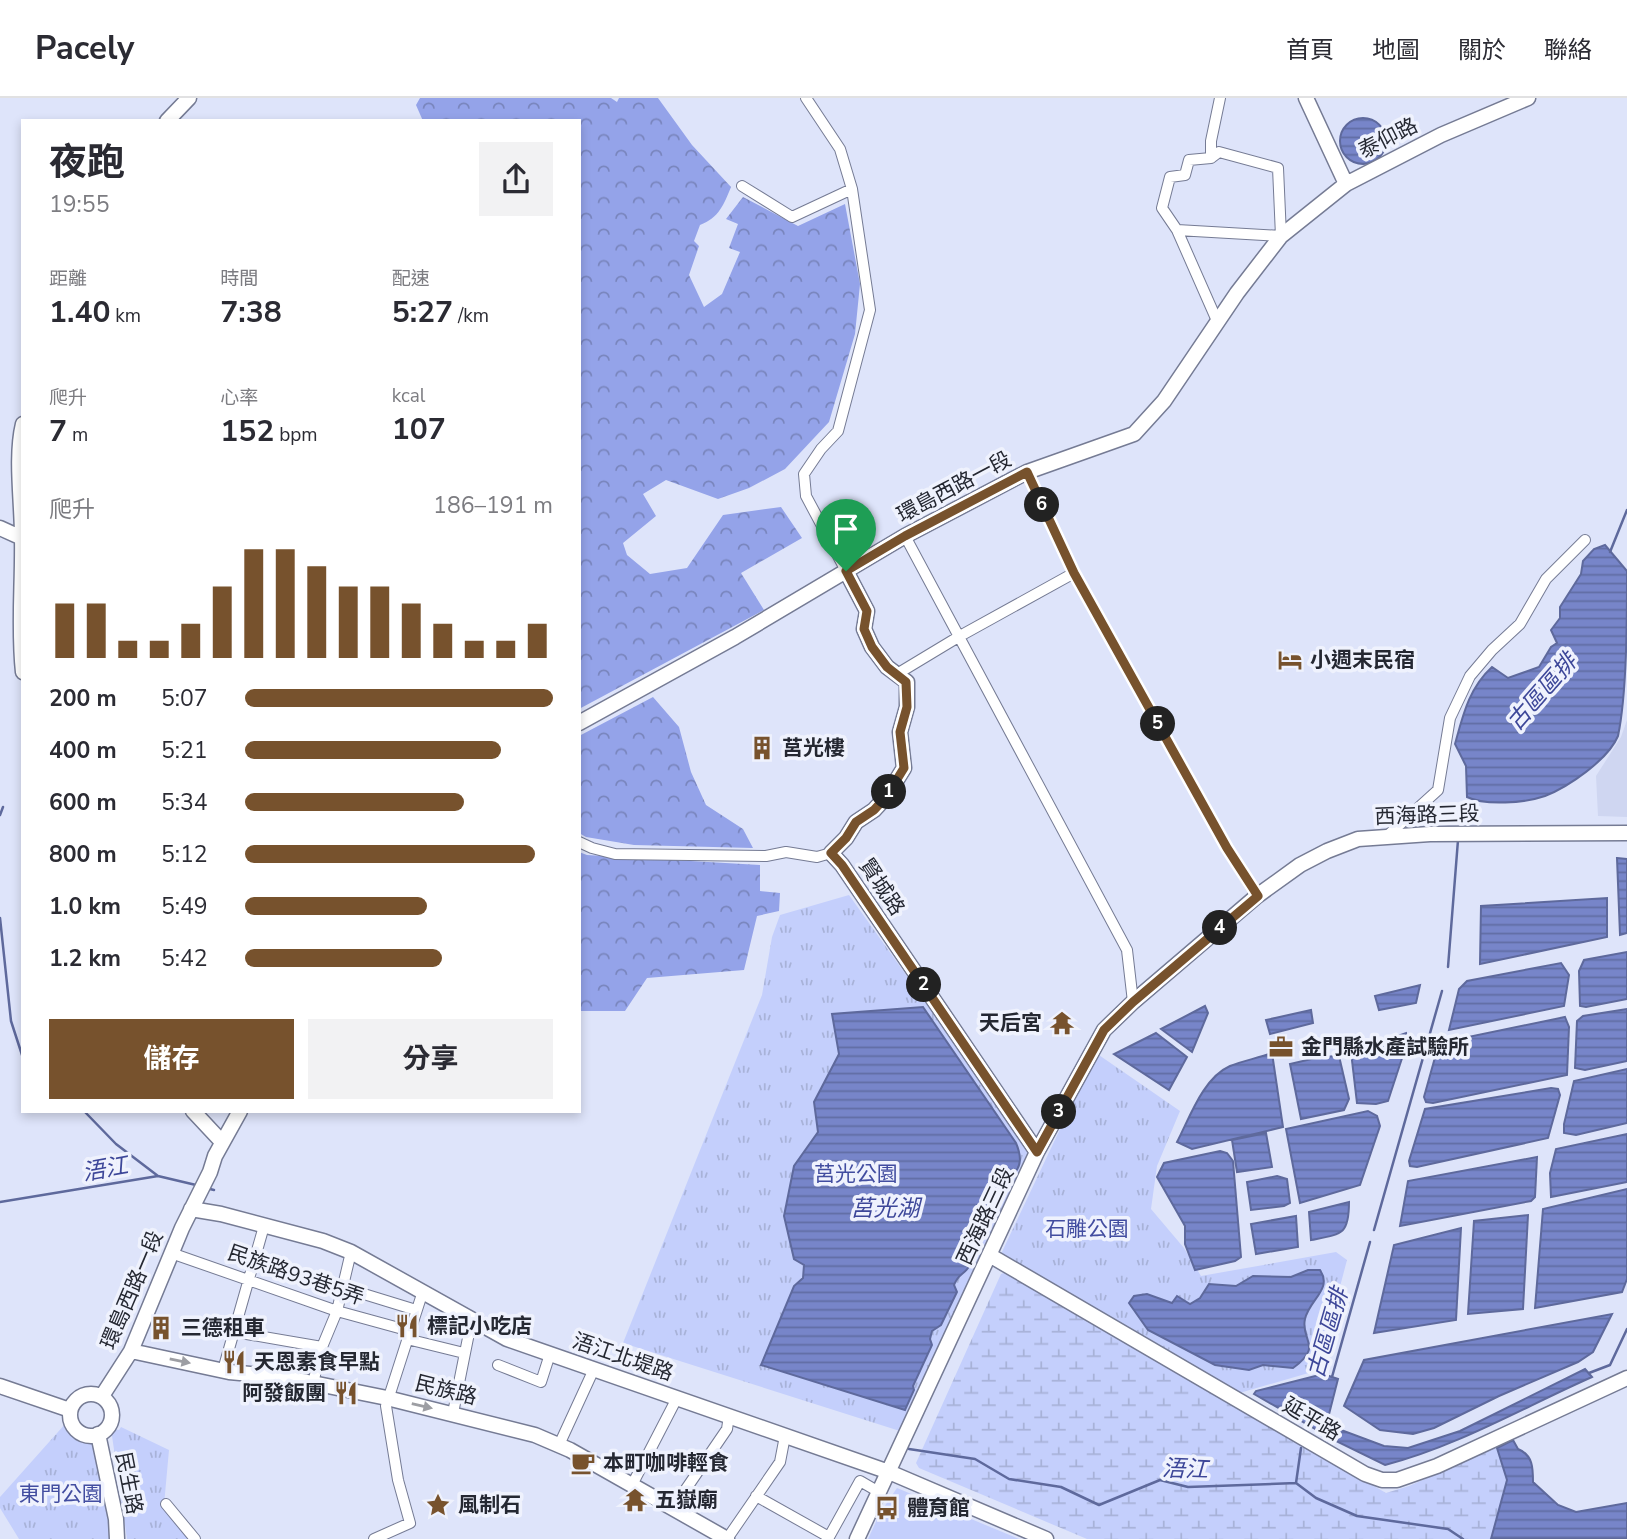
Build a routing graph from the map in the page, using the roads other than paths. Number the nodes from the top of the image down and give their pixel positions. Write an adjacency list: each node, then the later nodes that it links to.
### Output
1 (189, 98): 6 (main road)
2 (806, 98): 10 (street)
3 (1220, 98): 7 (street)
4 (1306, 98): 8 (main road)
5 (1528, 98): 8 (main road, 泰仰路)
6 (169, 119)
7 (1211, 158): 11 (street); 12 (street)
8 (1346, 184): 12 (main road, 環島西路一段)
9 (742, 186): 10 (street)
10 (852, 189): 19 (street)
11 (1177, 230): 12 (street); 13 (street)
12 (1281, 236): 13 (main road, 環島西路一段)
13 (1218, 323): 14 (main road, 環島西路一段)
14 (1027, 472): 16 (main road, 環島西路一段); 20 (street)
15 (0, 528): 17 (main road)
16 (905, 536): 19 (main road, 環島西路一段); 21 (street)
17 (21, 538)
18 (1585, 540): 25 (street)
19 (846, 571): 22 (main road, 賢城路); 23 (main road, 環島西路一段)
20 (1074, 573): 21 (street); 28 (street)
21 (960, 636): 22 (street); 29 (street)
22 (897, 674): 27 (main road, 賢城路)
23 (581, 722)
24 (1627, 833): 25 (main road, 西海路三段)
25 (1386, 837): 28 (main road, 西海路三段)
26 (581, 843): 27 (street)
27 (831, 853): 33 (main road, 賢城路)
28 (1258, 896): 29 (main road, 西海路三段)
29 (1133, 1002): 33 (main road, 西海路三段)
30 (195, 1113): 32 (main road)
31 (239, 1113): 32 (main road)
32 (222, 1142): 34 (main road, 環島西路一段)
33 (1037, 1152): 38 (main road, 西海路三段)
34 (194, 1204): 35 (main road, 浯江北堤路); 37 (main road, 環島西路一段)
35 (264, 1226): 36 (main road, 浯江北堤路); 39 (street)
36 (351, 1252): 40 (street); 41 (main road, 浯江北堤路)
37 (171, 1253): 39 (street, 民族路93巷5弄); 48 (main road, 環島西路一段)
38 (991, 1256): 54 (main road, 延平路); 66 (main road, 西海路三段)
39 (248, 1280): 43 (street, 民族路93巷5弄); 45 (street)
40 (341, 1287): 42 (street); 43 (street)
41 (423, 1291): 42 (street); 44 (main road, 浯江北堤路)
42 (416, 1310): 46 (street)
43 (337, 1311): 46 (street, 民族路93巷5弄); 47 (street)
44 (472, 1318): 49 (street); 50 (main road, 浯江北堤路)
45 (234, 1332): 47 (street); 53 (street)
46 (408, 1335): 49 (street, 民族路93巷5弄); 59 (street)
47 (321, 1347): 55 (street)
48 (131, 1351): 53 (main road, 民族路, one-way to 53); 57 (main road, 環島西路一段)
49 (464, 1353): 61 (street)
50 (550, 1354): 51 (street); 52 (main road, 浯江北堤路)
51 (498, 1365)
52 (594, 1369): 58 (main road, 浯江北堤路); 65 (street)
53 (223, 1370): 55 (main road, 民族路)
54 (1627, 1378)
55 (313, 1383): 59 (main road, 民族路)
56 (0, 1386): 60 (main road)
57 (102, 1396): 60 (main road); 63 (main road)
58 (677, 1398): 62 (main road, 浯江北堤路); 67 (street)
59 (387, 1402): 61 (main road, 民族路, one-way to 61); 75 (street)
60 (70, 1410): 63 (main road)
61 (453, 1413): 65 (main road, 民族路)
62 (729, 1416): 64 (main road, 浯江北堤路); 71 (street)
63 (98, 1434): 73 (main road, 民生路)
64 (785, 1437): 66 (main road, 浯江北堤路); 69 (street)
65 (559, 1445): 67 (main road, 民族路)
66 (889, 1472): 68 (main road, 西海路三段); 78 (main road, 浯江北堤路)
67 (632, 1485): 71 (main road, 民族路)
68 (880, 1492): 72 (street); 77 (main road, 西海路三段)
69 (756, 1496): 72 (street); 76 (street)
70 (166, 1504): 74 (street)
71 (673, 1508): 76 (main road, 民族路)
72 (829, 1538)
73 (117, 1539)
74 (195, 1539)
75 (374, 1539)
76 (727, 1539)
77 (857, 1539)
78 (1046, 1539)

